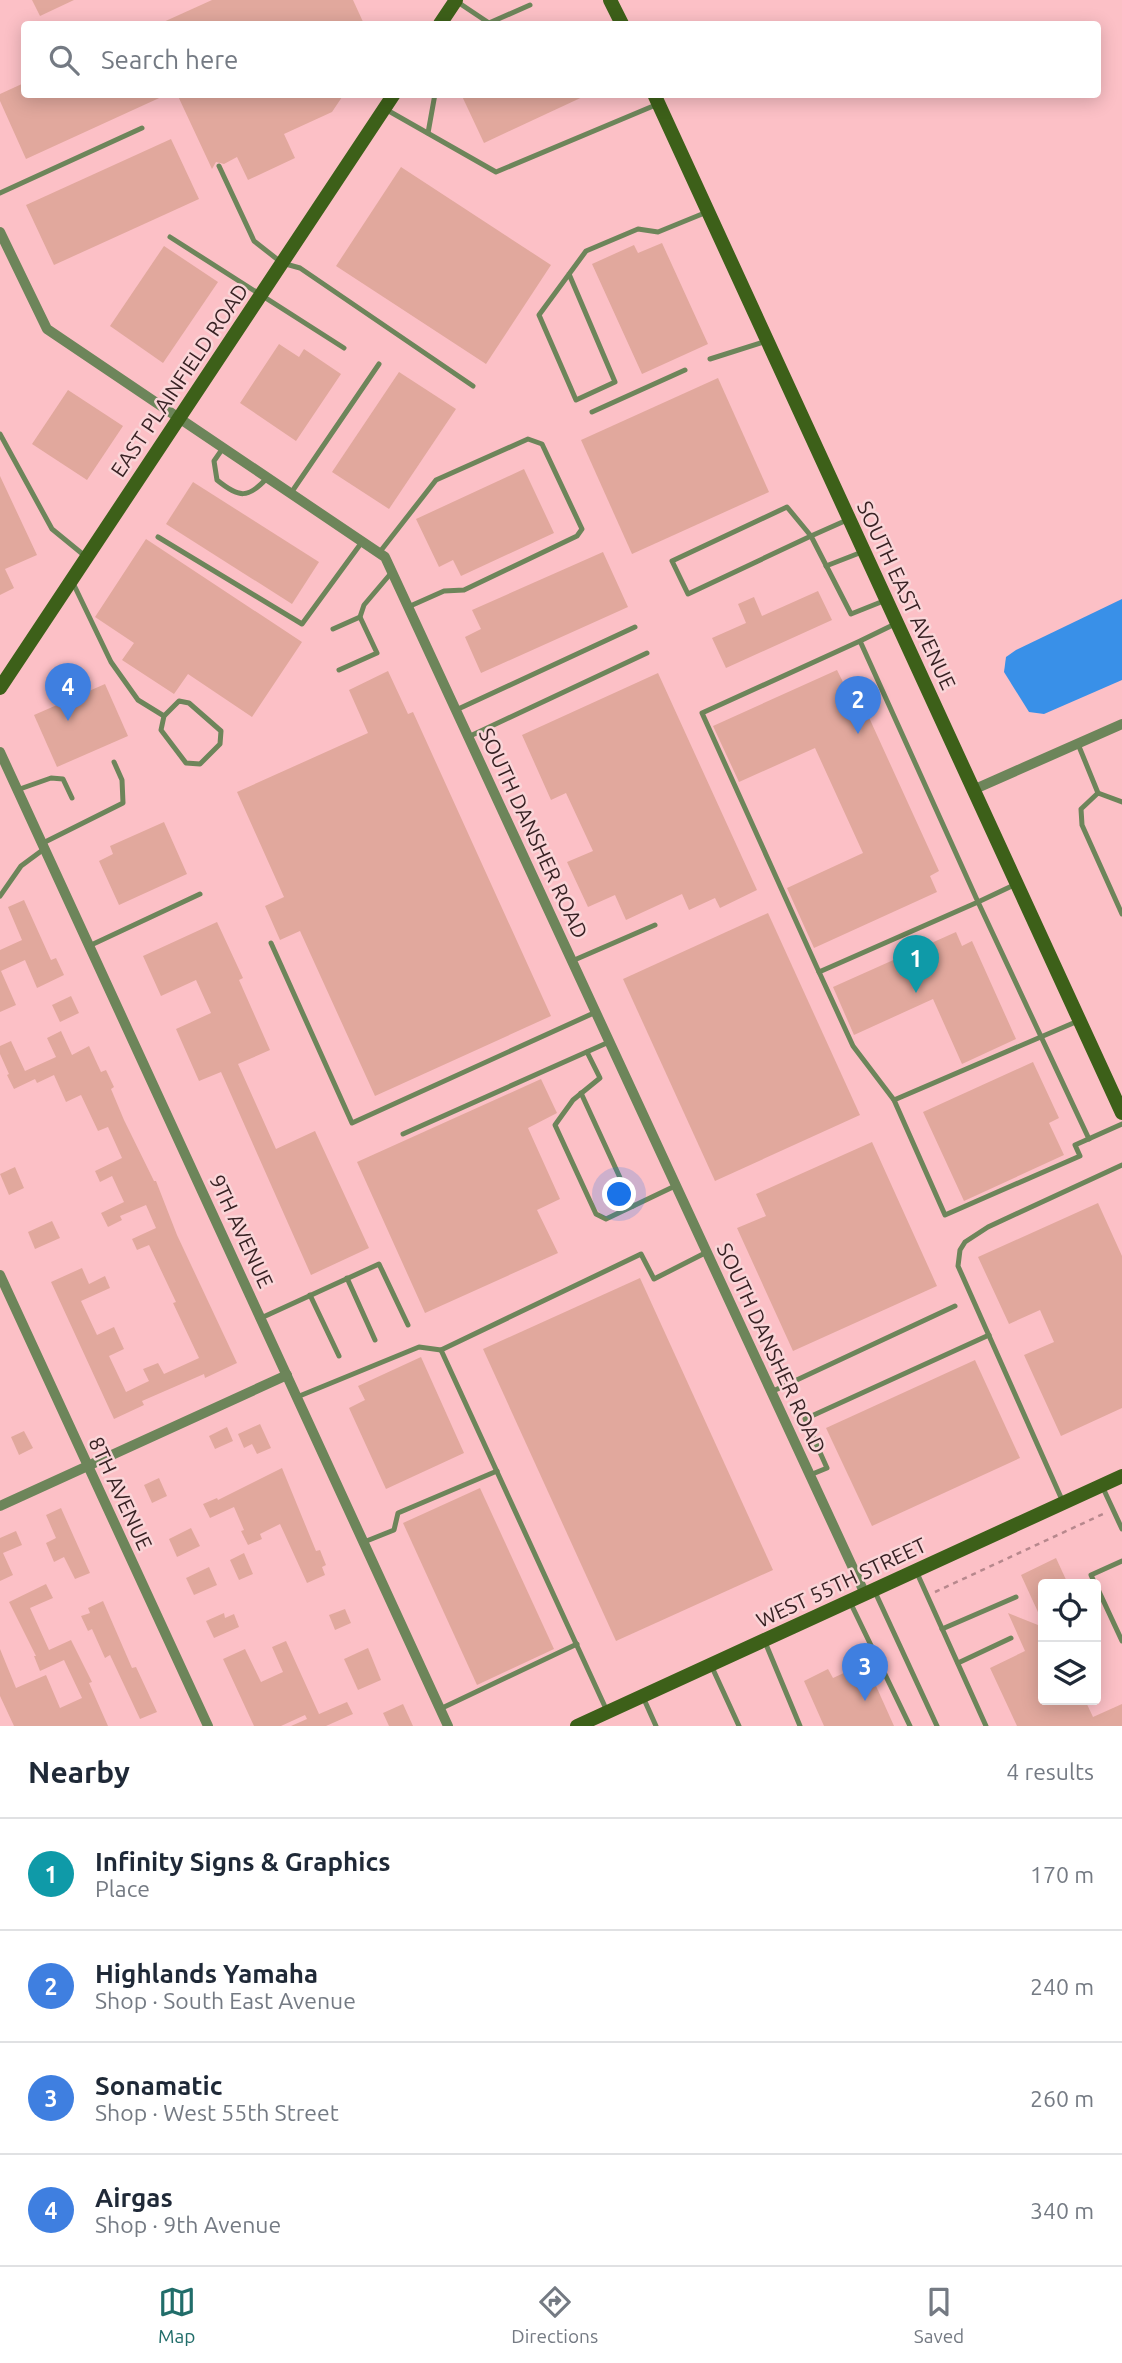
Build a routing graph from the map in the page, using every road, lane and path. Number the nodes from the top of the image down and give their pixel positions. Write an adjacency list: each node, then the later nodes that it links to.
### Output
1 (456, 0): 4 (main road); 5 (lane)
2 (610, 0): 7 (main road)
3 (530, 5): 6 (lane)
4 (442, 21)
5 (481, 21)
6 (494, 21)
7 (620, 21)
8 (391, 98): 11 (main road, EAST PLAINFIELD ROAD)
9 (434, 98): 13 (lane)
10 (656, 99): 13 (lane); 16 (main road, SOUTH EAST AVENUE)
11 (385, 108): 13 (lane); 19 (main road, EAST PLAINFIELD ROAD)
12 (142, 128): 15 (lane)
13 (428, 133)
14 (219, 166): 19 (lane)
15 (0, 193)
16 (708, 212): 20 (lane); 22 (main road, SOUTH EAST AVENUE)
17 (0, 232): 29 (street, SOUTH DANSHER ROAD)
18 (170, 237): 21 (lane)
19 (282, 262): 21 (main road, EAST PLAINFIELD ROAD); 27 (lane)
20 (569, 274): 20 (lane)
21 (261, 295): 23 (lane); 29 (main road, EAST PLAINFIELD ROAD)
22 (767, 341): 24 (lane); 34 (main road, SOUTH EAST AVENUE)
23 (344, 348)
24 (710, 359)
25 (379, 364): 33 (lane)
26 (685, 370): 28 (lane)
27 (473, 386)
28 (592, 412)
29 (179, 418): 31 (street, SOUTH DANSHER ROAD); 40 (main road, EAST PLAINFIELD ROAD)
30 (0, 434): 40 (lane)
31 (223, 448): 32 (street, SOUTH DANSHER ROAD); 32 (lane)
32 (267, 478): 33 (street, SOUTH DANSHER ROAD)
33 (291, 493): 37 (street, SOUTH DANSHER ROAD)
34 (849, 519): 35 (lane); 38 (main road, SOUTH EAST AVENUE)
35 (811, 536): 35 (lane); 41 (lane)
36 (159, 537): 37 (lane)
37 (362, 542): 39 (street, SOUTH DANSHER ROAD)
38 (864, 552): 41 (lane); 44 (main road, SOUTH EAST AVENUE)
39 (379, 553): 42 (street, SOUTH DANSHER ROAD); 45 (lane)
40 (87, 557): 43 (main road, EAST PLAINFIELD ROAD)
41 (826, 566): 44 (lane)
42 (392, 572): 45 (street, SOUTH DANSHER ROAD); 46 (lane)
43 (71, 580): 53 (main road, EAST PLAINFIELD ROAD); 55 (lane)
44 (886, 600): 47 (main road, SOUTH EAST AVENUE)
45 (408, 607): 54 (street, SOUTH DANSHER ROAD)
46 (360, 617): 49 (lane); 52 (lane)
47 (897, 623): 50 (lane); 61 (main road, SOUTH EAST AVENUE)
48 (635, 627): 54 (lane)
49 (333, 629)
50 (860, 641): 70 (lane); 76 (lane)
51 (647, 653): 57 (lane)
52 (339, 670)
53 (0, 688)
54 (456, 710): 57 (street, SOUTH DANSHER ROAD)
55 (164, 716): 55 (lane)
56 (1122, 723): 58 (street)
57 (468, 737): 75 (street, SOUTH DANSHER ROAD)
58 (1078, 744): 61 (street); 63 (lane)
59 (0, 752): 62 (street, 9TH AVENUE)
60 (114, 762): 66 (lane)
61 (975, 789): 67 (main road, SOUTH EAST AVENUE)
62 (17, 790): 64 (lane); 66 (street, 9TH AVENUE)
63 (1098, 793): 65 (lane); 71 (lane)
64 (72, 797)
65 (1122, 802)
66 (42, 846): 69 (lane); 74 (street, 9TH AVENUE)
67 (1017, 884): 70 (lane); 78 (main road, SOUTH EAST AVENUE)
68 (200, 894): 74 (lane)
69 (0, 896)
70 (978, 902): 76 (lane); 79 (lane)
71 (1122, 914)
72 (654, 925): 75 (lane)
73 (271, 943): 77 (lane)
74 (89, 947): 96 (street, 9TH AVENUE)
75 (572, 961): 77 (street, SOUTH DANSHER ROAD)
76 (819, 972): 83 (lane)
77 (596, 1012): 80 (street, SOUTH DANSHER ROAD)
78 (1079, 1020): 79 (lane); 84 (main road, SOUTH EAST AVENUE)
79 (1042, 1036): 83 (lane); 87 (lane)
80 (609, 1042): 81 (lane); 89 (street, SOUTH DANSHER ROAD)
81 (587, 1052): 82 (lane); 86 (lane)
82 (581, 1093): 90 (lane); 90 (lane)
83 (894, 1100): 87 (lane)
84 (1122, 1113)
85 (1122, 1124): 87 (lane)
86 (402, 1134)
87 (1089, 1139)
88 (1122, 1165): 98 (lane)
89 (676, 1186): 90 (lane); 91 (street, SOUTH DANSHER ROAD)
90 (633, 1206)
91 (706, 1252): 100 (lane); 103 (street, SOUTH DANSHER ROAD)
92 (0, 1275): 105 (street, 8TH AVENUE)
93 (347, 1278): 94 (lane); 97 (lane); 99 (lane)
94 (310, 1295): 96 (lane); 101 (lane)
95 (955, 1306): 103 (lane)
96 (261, 1318): 102 (street, 9TH AVENUE)
97 (408, 1325)
98 (989, 1335): 107 (lane); 110 (lane)
99 (375, 1340)
100 (441, 1350): 104 (lane); 106 (lane)
101 (339, 1356)
102 (287, 1375): 104 (street, 9TH AVENUE); 105 (street)
103 (771, 1392): 107 (street, SOUTH DANSHER ROAD)
104 (297, 1397): 114 (street, 9TH AVENUE)
105 (88, 1466): 111 (street); 133 (street, 8TH AVENUE)
106 (497, 1471): 114 (lane); 127 (lane)
107 (810, 1475): 118 (street, SOUTH DANSHER ROAD)
108 (1122, 1476): 109 (main road, WEST 55TH STREET)
109 (1101, 1485): 110 (main road, WEST 55TH STREET); 112 (lane)
110 (1063, 1502): 116 (main road, WEST 55TH STREET)
111 (0, 1506)
112 (1113, 1509): 113 (lane); 119 (path)
113 (1122, 1529)
114 (364, 1542): 131 (street, 9TH AVENUE)
115 (1122, 1561): 117 (lane)
116 (916, 1570): 118 (main road, WEST 55TH STREET); 119 (lane)
117 (1093, 1579)
118 (869, 1592): 122 (main road, WEST 55TH STREET); 140 (lane)
119 (927, 1595): 123 (lane)
120 (1101, 1596): 126 (lane)
121 (1016, 1597): 123 (lane)
122 (849, 1601): 125 (main road, WEST 55TH STREET); 139 (lane)
123 (942, 1629): 128 (lane)
124 (1011, 1638): 128 (lane)
125 (764, 1640): 129 (main road, WEST 55TH STREET); 138 (lane)
126 (1122, 1641)
127 (577, 1644): 131 (lane); 132 (lane)
128 (958, 1663): 141 (lane)
129 (711, 1664): 130 (main road, WEST 55TH STREET); 137 (lane)
130 (642, 1696): 132 (main road, WEST 55TH STREET); 136 (lane)
131 (440, 1709): 134 (street, 9TH AVENUE)
132 (608, 1712): 135 (main road, WEST 55TH STREET)
133 (208, 1726)
134 (448, 1726)
135 (577, 1726)
136 (656, 1726)
137 (739, 1726)
138 (800, 1726)
139 (910, 1726)
140 (937, 1726)
141 (986, 1726)

